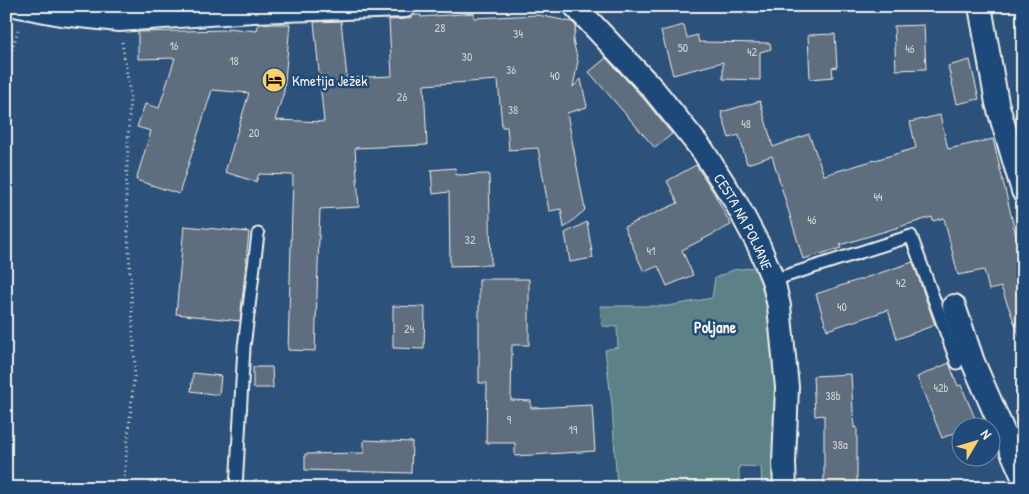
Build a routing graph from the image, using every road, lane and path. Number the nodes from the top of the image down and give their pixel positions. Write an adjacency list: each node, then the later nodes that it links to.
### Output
1 (405, 6): 5 (street)
2 (575, 6): 10 (street, CESTA NA POLJANE)
3 (980, 6): 8 (street)
4 (22, 7): 5 (street); 7 (path)
5 (253, 8)
6 (126, 67): 14 (path)
7 (6, 69)
8 (1023, 191)
9 (258, 234): 15 (lane)
10 (773, 280): 12 (lane); 16 (street, CESTA NA POLJANE)
11 (954, 306): 13 (street)
12 (957, 363)
13 (1023, 476)
14 (123, 488)
15 (236, 488)
16 (785, 488)

